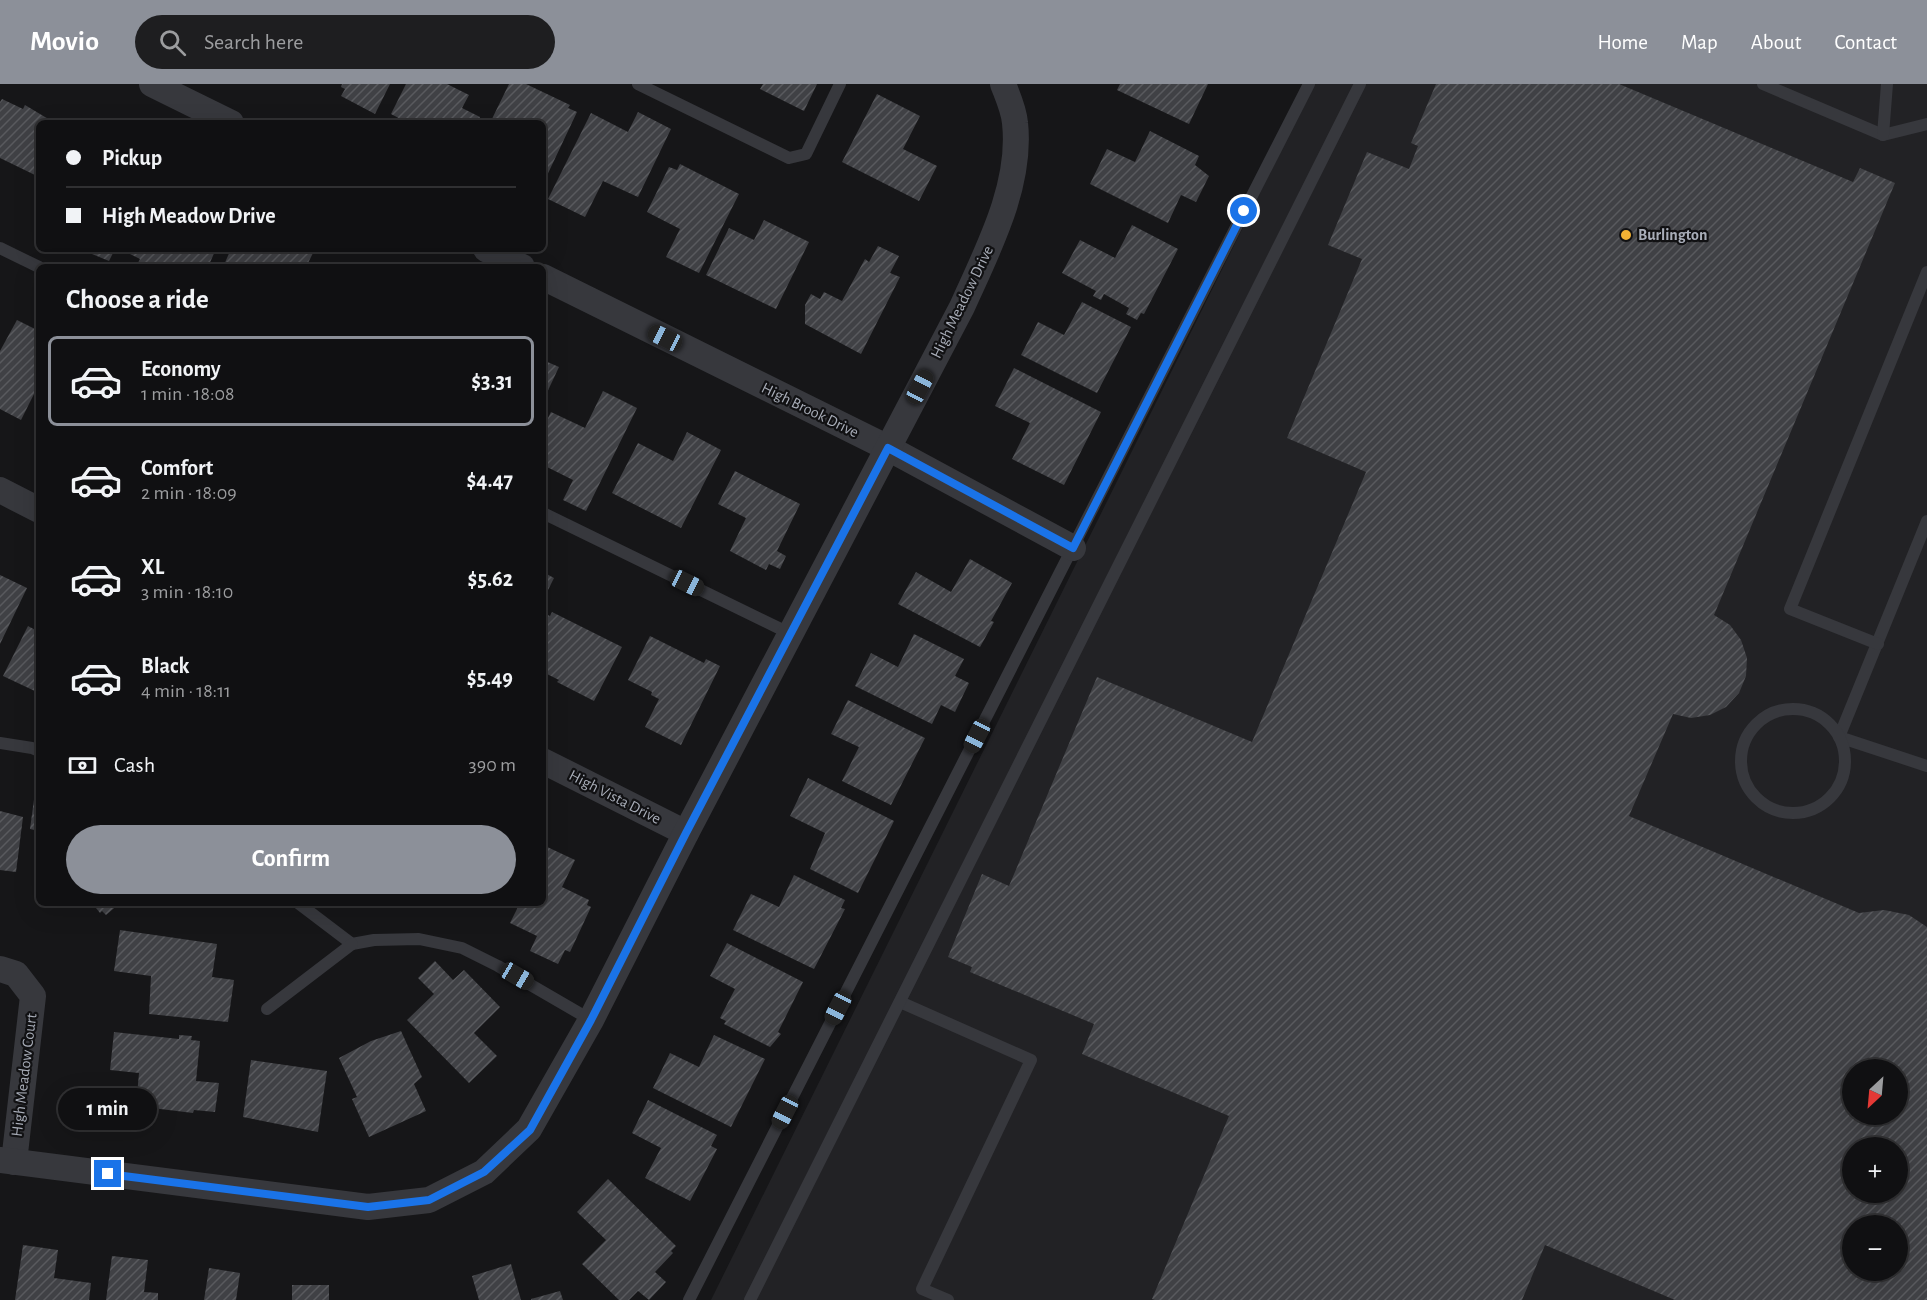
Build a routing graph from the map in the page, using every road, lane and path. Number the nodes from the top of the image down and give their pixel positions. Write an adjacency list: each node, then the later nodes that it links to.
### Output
1 (152, 84): 9 (street)
2 (638, 84): 3 (lane)
3 (840, 84)
4 (1003, 84): 18 (street, High Meadow Drive)
5 (1308, 84): 23 (lane)
6 (1360, 84): 35 (lane)
7 (1763, 84): 11 (lane)
8 (1887, 84): 11 (lane)
9 (225, 120)
10 (1927, 124): 11 (lane)
11 (1883, 135)
12 (0, 248): 15 (lane)
13 (492, 252): 14 (street)
14 (516, 264)
15 (36, 266)
16 (1927, 272): 25 (lane)
17 (546, 278): 18 (street, High Brook Drive)
18 (888, 448): 23 (street, High Brook Drive); 24 (street, High Meadow Drive)
19 (0, 490): 20 (street)
20 (36, 508)
21 (546, 514): 24 (lane)
22 (1927, 521): 25 (lane)
23 (1073, 548): 39 (lane)
24 (791, 634): 31 (street, High Meadow Drive)
25 (1878, 644): 26 (lane)
26 (1839, 737): 26 (lane); 30 (lane)
27 (0, 743): 28 (lane)
28 (36, 750)
29 (546, 763): 31 (street, High Vista Drive)
30 (1927, 766)
31 (686, 833): 37 (street, High Meadow Drive)
32 (302, 906): 33 (lane)
33 (352, 944): 36 (lane); 37 (lane)
34 (0, 969): 38 (street, High Meadow Court)
35 (900, 1002): 40 (lane); 41 (lane)
36 (267, 1009)
37 (591, 1020): 38 (street, High Meadow Drive)
38 (7, 1161)
39 (689, 1300)
40 (750, 1300)
41 (948, 1300)

